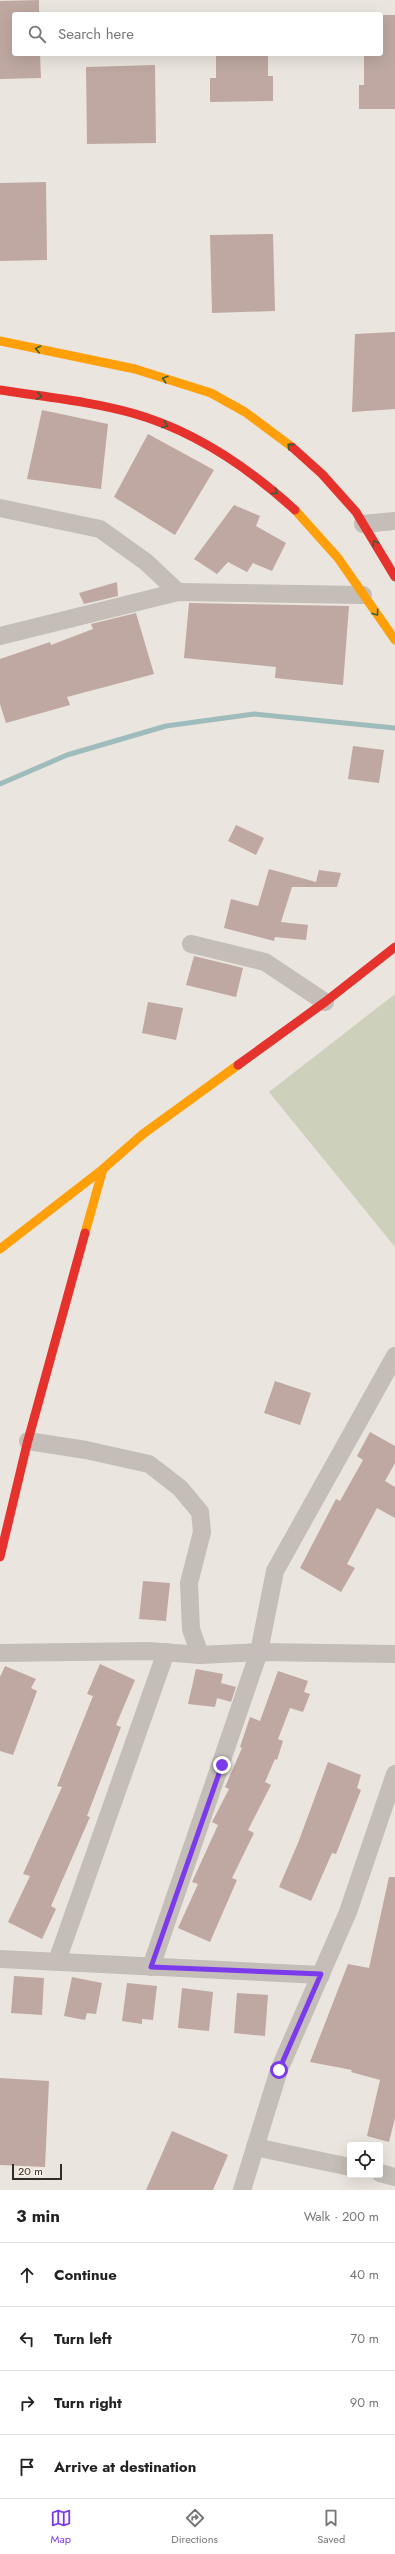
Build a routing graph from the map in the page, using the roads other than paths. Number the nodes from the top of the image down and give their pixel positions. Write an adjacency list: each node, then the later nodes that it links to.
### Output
1 (0, 341): 5 (main road, one-way to 1)
2 (0, 390): 8 (main road, one-way to 8)
3 (0, 508): 7 (street)
4 (395, 521): 5 (street)
5 (363, 524): 6 (main road, one-way to 5)
6 (395, 577)
7 (178, 592): 8 (street); 9 (street)
8 (363, 595): 10 (main road, one-way to 10)
9 (0, 636)
10 (395, 640)
11 (191, 944): 13 (street)
12 (395, 947): 13 (main road)
13 (325, 1002): 14 (main road)
14 (103, 1169): 15 (main road); 17 (main road)
15 (0, 1249)
16 (395, 1356): 20 (street)
17 (28, 1441): 18 (main road); 23 (street)
18 (0, 1556)
19 (166, 1652): 21 (street); 23 (street); 27 (street)
20 (259, 1652): 22 (street); 23 (street); 28 (street)
21 (0, 1653)
22 (395, 1654)
23 (200, 1655)
24 (395, 1774): 25 (street)
25 (388, 1816): 29 (street)
26 (0, 1959): 27 (street)
27 (57, 1961): 28 (street)
28 (151, 1967): 29 (street)
29 (321, 1974): 30 (street)
30 (255, 2147): 31 (street); 34 (street)
31 (347, 2166)
32 (383, 2175): 33 (street)
33 (395, 2177)
34 (242, 2190)

